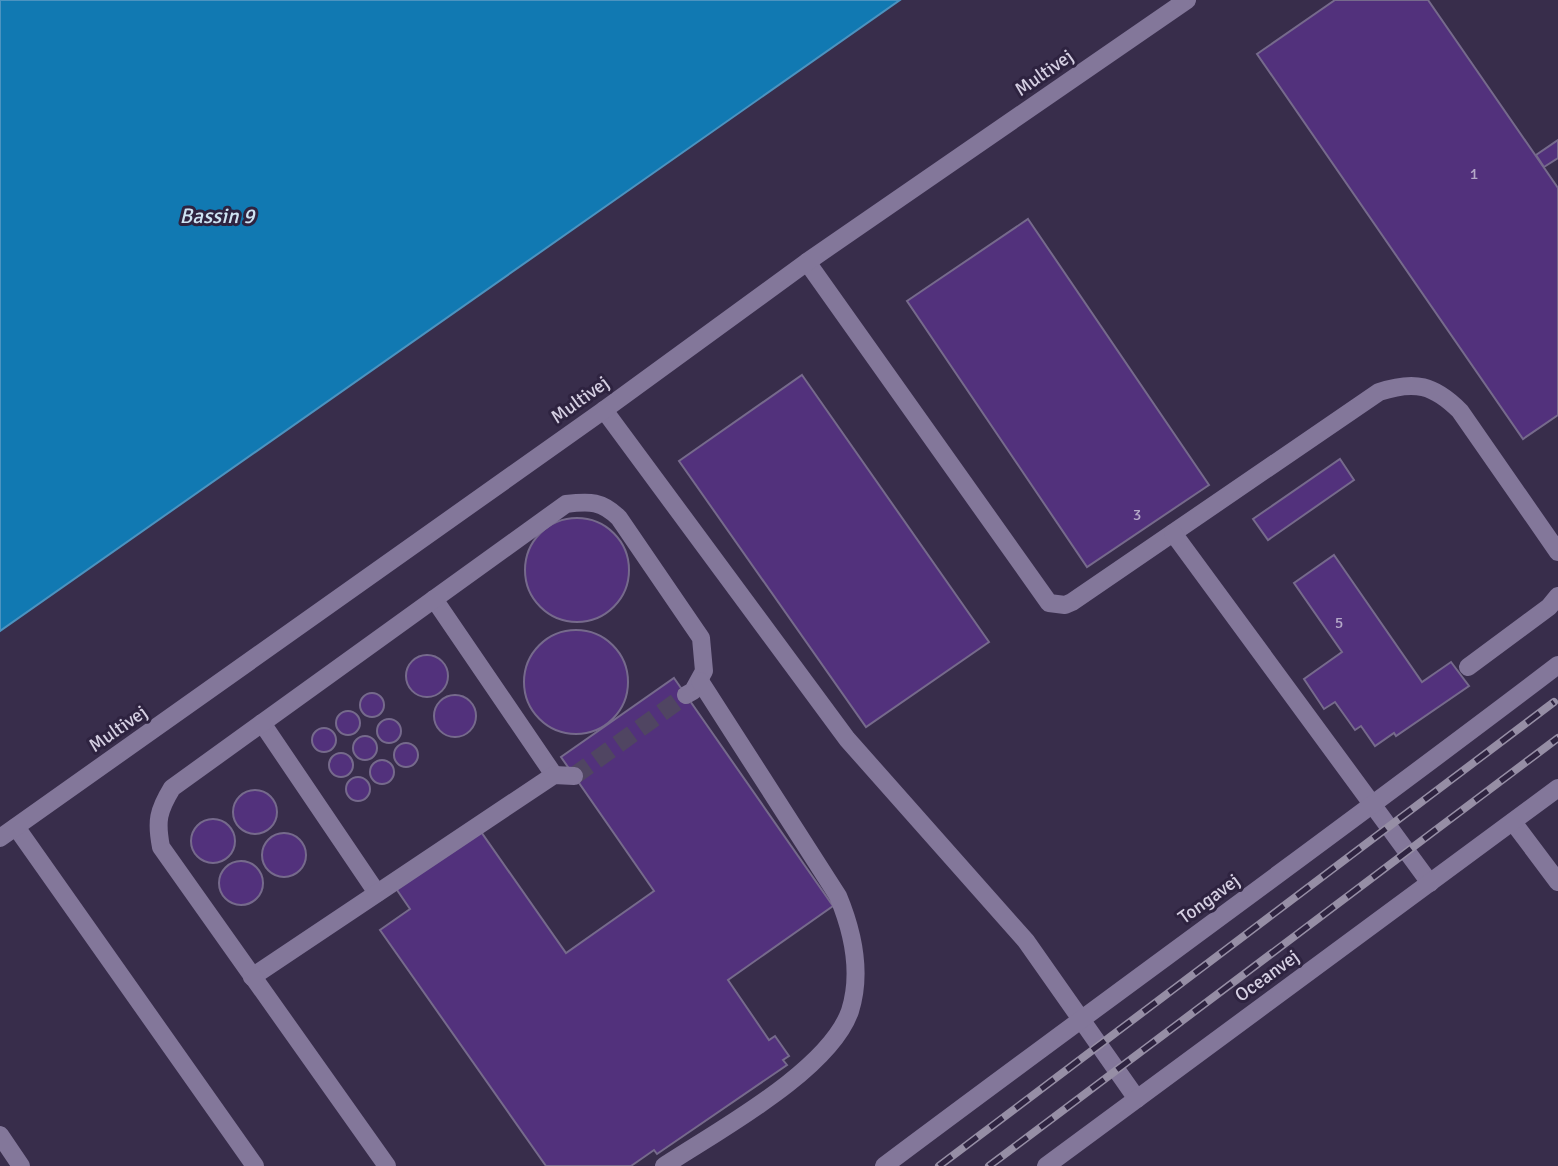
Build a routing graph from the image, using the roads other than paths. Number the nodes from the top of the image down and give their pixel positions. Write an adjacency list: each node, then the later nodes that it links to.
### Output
1 (1187, 0): 2 (street, Multivej)
2 (807, 262): 3 (street, Multivej); 4 (street)
3 (604, 410): 18 (street, Multivej); 24 (street)
4 (1173, 533): 5 (street); 16 (street)
5 (1558, 552)
6 (1558, 596): 9 (street)
7 (434, 599): 10 (street); 12 (street); 13 (street)
8 (1558, 665): 16 (street, Tongavej)
9 (1468, 667)
10 (700, 681): 11 (street); 30 (street)
11 (686, 695)
12 (262, 723): 22 (street); 23 (street)
13 (554, 775): 14 (street); 22 (street)
14 (574, 776)
15 (1558, 789): 17 (street, Oceanvej)
16 (1373, 806): 21 (street); 24 (street, Tongavej)
17 (1513, 822): 20 (street); 21 (street, Oceanvej)
18 (16, 827): 19 (street, Multivej); 28 (street)
19 (0, 838)
20 (1558, 882)
21 (1430, 883): 25 (street, Oceanvej)
22 (377, 893): 23 (street)
23 (252, 977): 29 (street)
24 (1080, 1019): 25 (street); 31 (street, Tongavej)
25 (1137, 1099): 32 (street, Oceanvej)
26 (0, 1135): 27 (street)
27 (21, 1166)
28 (255, 1166)
29 (387, 1166)
30 (664, 1166)
31 (884, 1166)
32 (1046, 1166)

